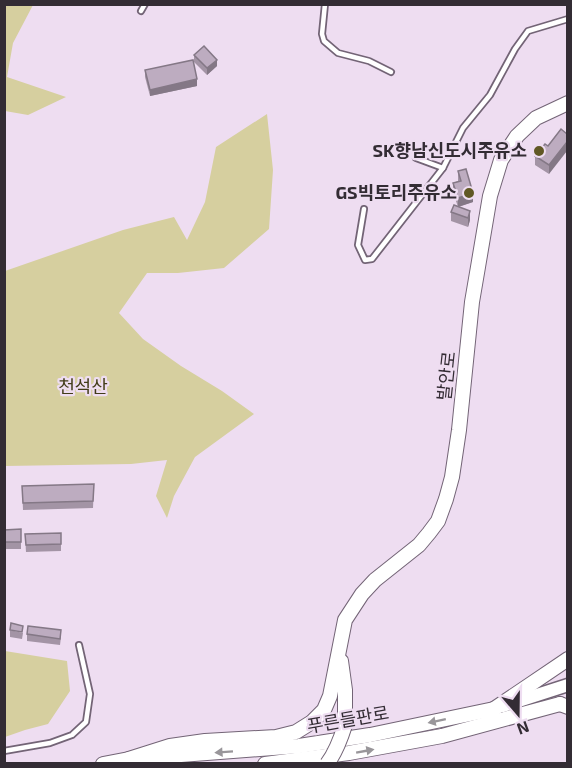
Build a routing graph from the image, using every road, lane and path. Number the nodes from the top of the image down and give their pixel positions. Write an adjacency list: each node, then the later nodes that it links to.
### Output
1 (145, 4): 3 (lane)
2 (325, 4): 5 (lane)
3 (141, 11)
4 (567, 19): 8 (lane)
5 (391, 72)
6 (567, 103): 11 (main road, 발안로)
7 (416, 158): 8 (lane)
8 (443, 168): 9 (lane)
9 (364, 209)
10 (79, 645): 16 (lane)
11 (339, 647): 17 (main road, 발안로); 20 (main road, bridge)
12 (567, 659): 15 (main road)
13 (567, 685): 15 (main road, 푸른들판로)
14 (565, 704): 19 (main road, 푸른들판로, one-way to 14)
15 (494, 709): 17 (main road, 푸른들판로, one-way to 17)
16 (4, 751)
17 (129, 759): 18 (main road)
18 (103, 764)
19 (265, 764)
20 (327, 764)

